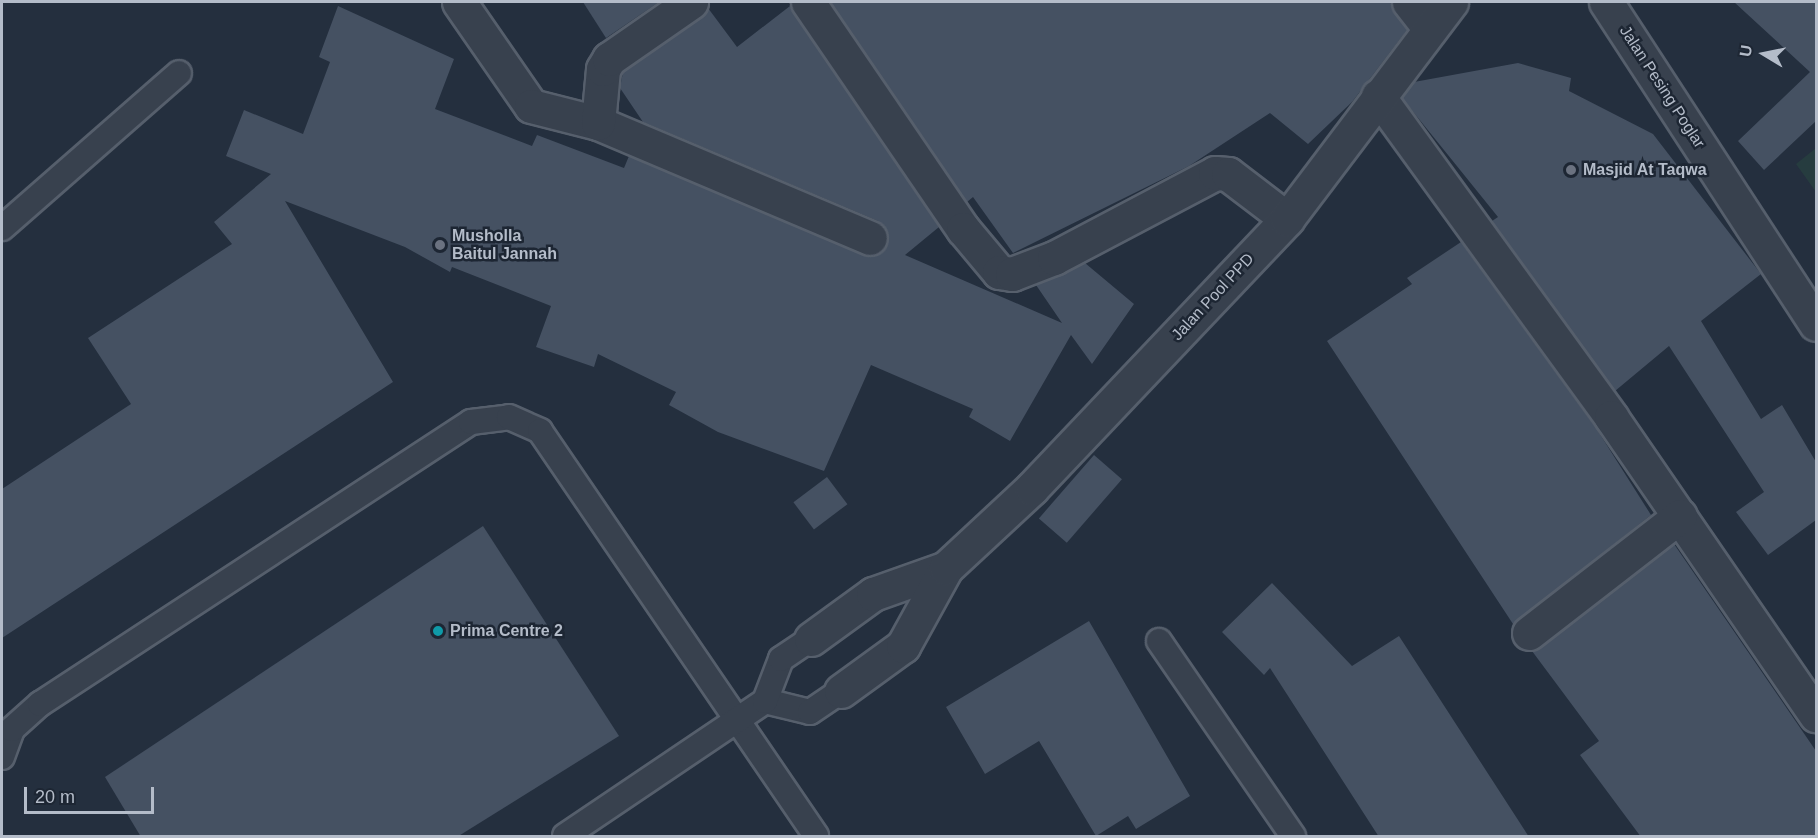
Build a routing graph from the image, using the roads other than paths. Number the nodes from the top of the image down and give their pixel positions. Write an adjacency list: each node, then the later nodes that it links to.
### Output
1 (459, 2): 10 (street)
2 (691, 2): 10 (street)
3 (808, 2): 11 (street)
4 (1409, 2): 7 (street)
5 (1451, 2): 7 (street, Jalan Pool PPD)
6 (1606, 2): 14 (street, Jalan Pesing Poglar)
7 (1429, 28): 9 (street, Jalan Pool PPD)
8 (179, 73): 12 (lane)
9 (1378, 96): 11 (street, Jalan Pool PPD); 15 (street)
10 (598, 123): 13 (street)
11 (1287, 219): 16 (street, Jalan Pool PPD)
12 (2, 228)
13 (870, 238)
14 (1816, 324)
15 (1680, 516): 17 (street); 22 (street)
16 (946, 568): 18 (street, Jalan Pool PPD); 20 (street, Jalan Pool PPD)
17 (1529, 633)
18 (811, 639): 21 (lane)
19 (1159, 641): 27 (lane)
20 (841, 691): 21 (lane)
21 (765, 701): 23 (lane)
22 (1816, 715)
23 (739, 719): 24 (lane); 25 (lane); 26 (lane)
24 (2, 757)
25 (565, 837)
26 (816, 837)
27 (1293, 837)

